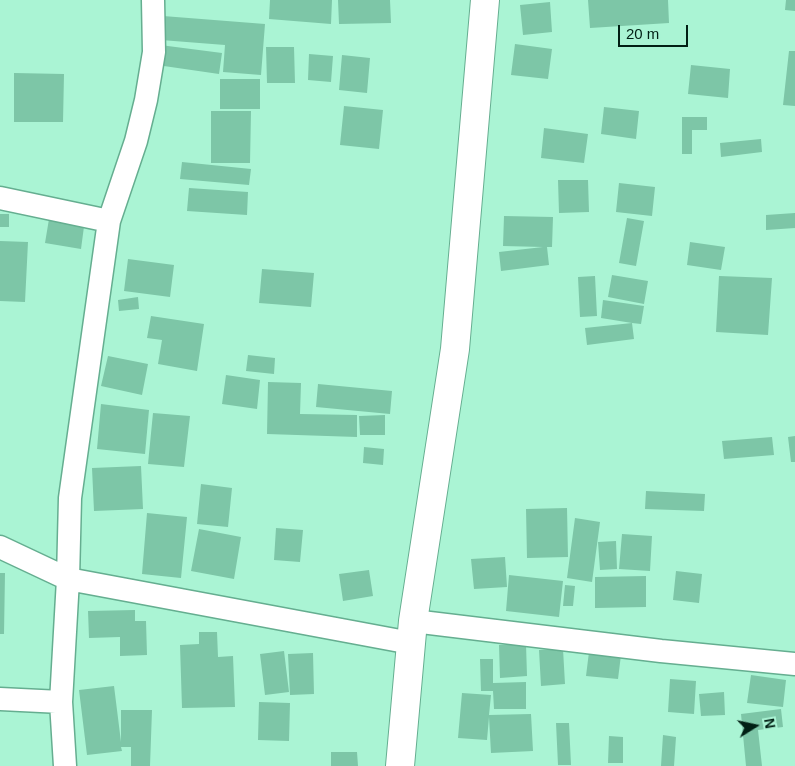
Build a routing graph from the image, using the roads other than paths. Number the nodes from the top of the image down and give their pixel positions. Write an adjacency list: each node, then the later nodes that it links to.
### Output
1 (152, 0): 4 (street)
2 (486, 0): 7 (street)
3 (0, 198): 4 (street)
4 (109, 221): 6 (street)
5 (0, 547): 6 (street)
6 (68, 579): 7 (street); 10 (street)
7 (412, 632): 8 (street); 12 (street)
8 (795, 664)
9 (0, 699): 10 (street)
10 (61, 702): 11 (street)
11 (65, 766)
12 (400, 766)

